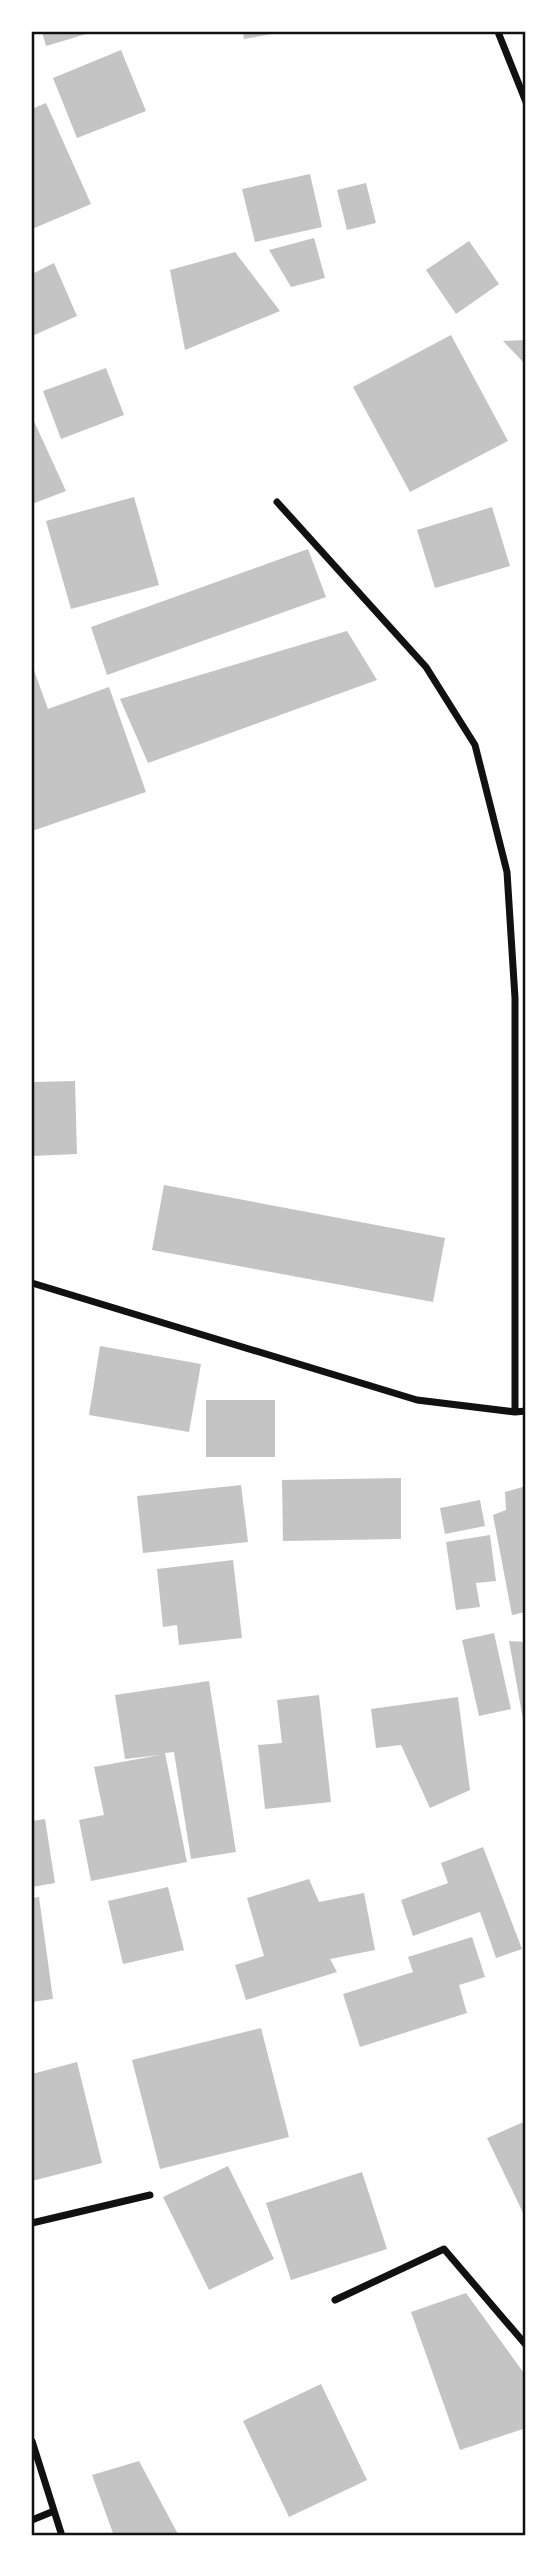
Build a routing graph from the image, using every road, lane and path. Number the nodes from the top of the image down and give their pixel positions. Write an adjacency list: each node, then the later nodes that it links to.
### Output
1 (498, 32): 2 (street)
2 (526, 102)
3 (277, 502): 6 (street)
4 (32, 1283): 6 (street)
5 (526, 1411): 6 (street)
6 (514, 1412)
7 (150, 2195): 8 (street)
8 (32, 2224)
9 (335, 2300): 10 (street)
10 (526, 2345)
11 (32, 2441): 12 (street)
12 (54, 2511): 13 (street); 14 (street)
13 (32, 2519)
14 (62, 2536)

